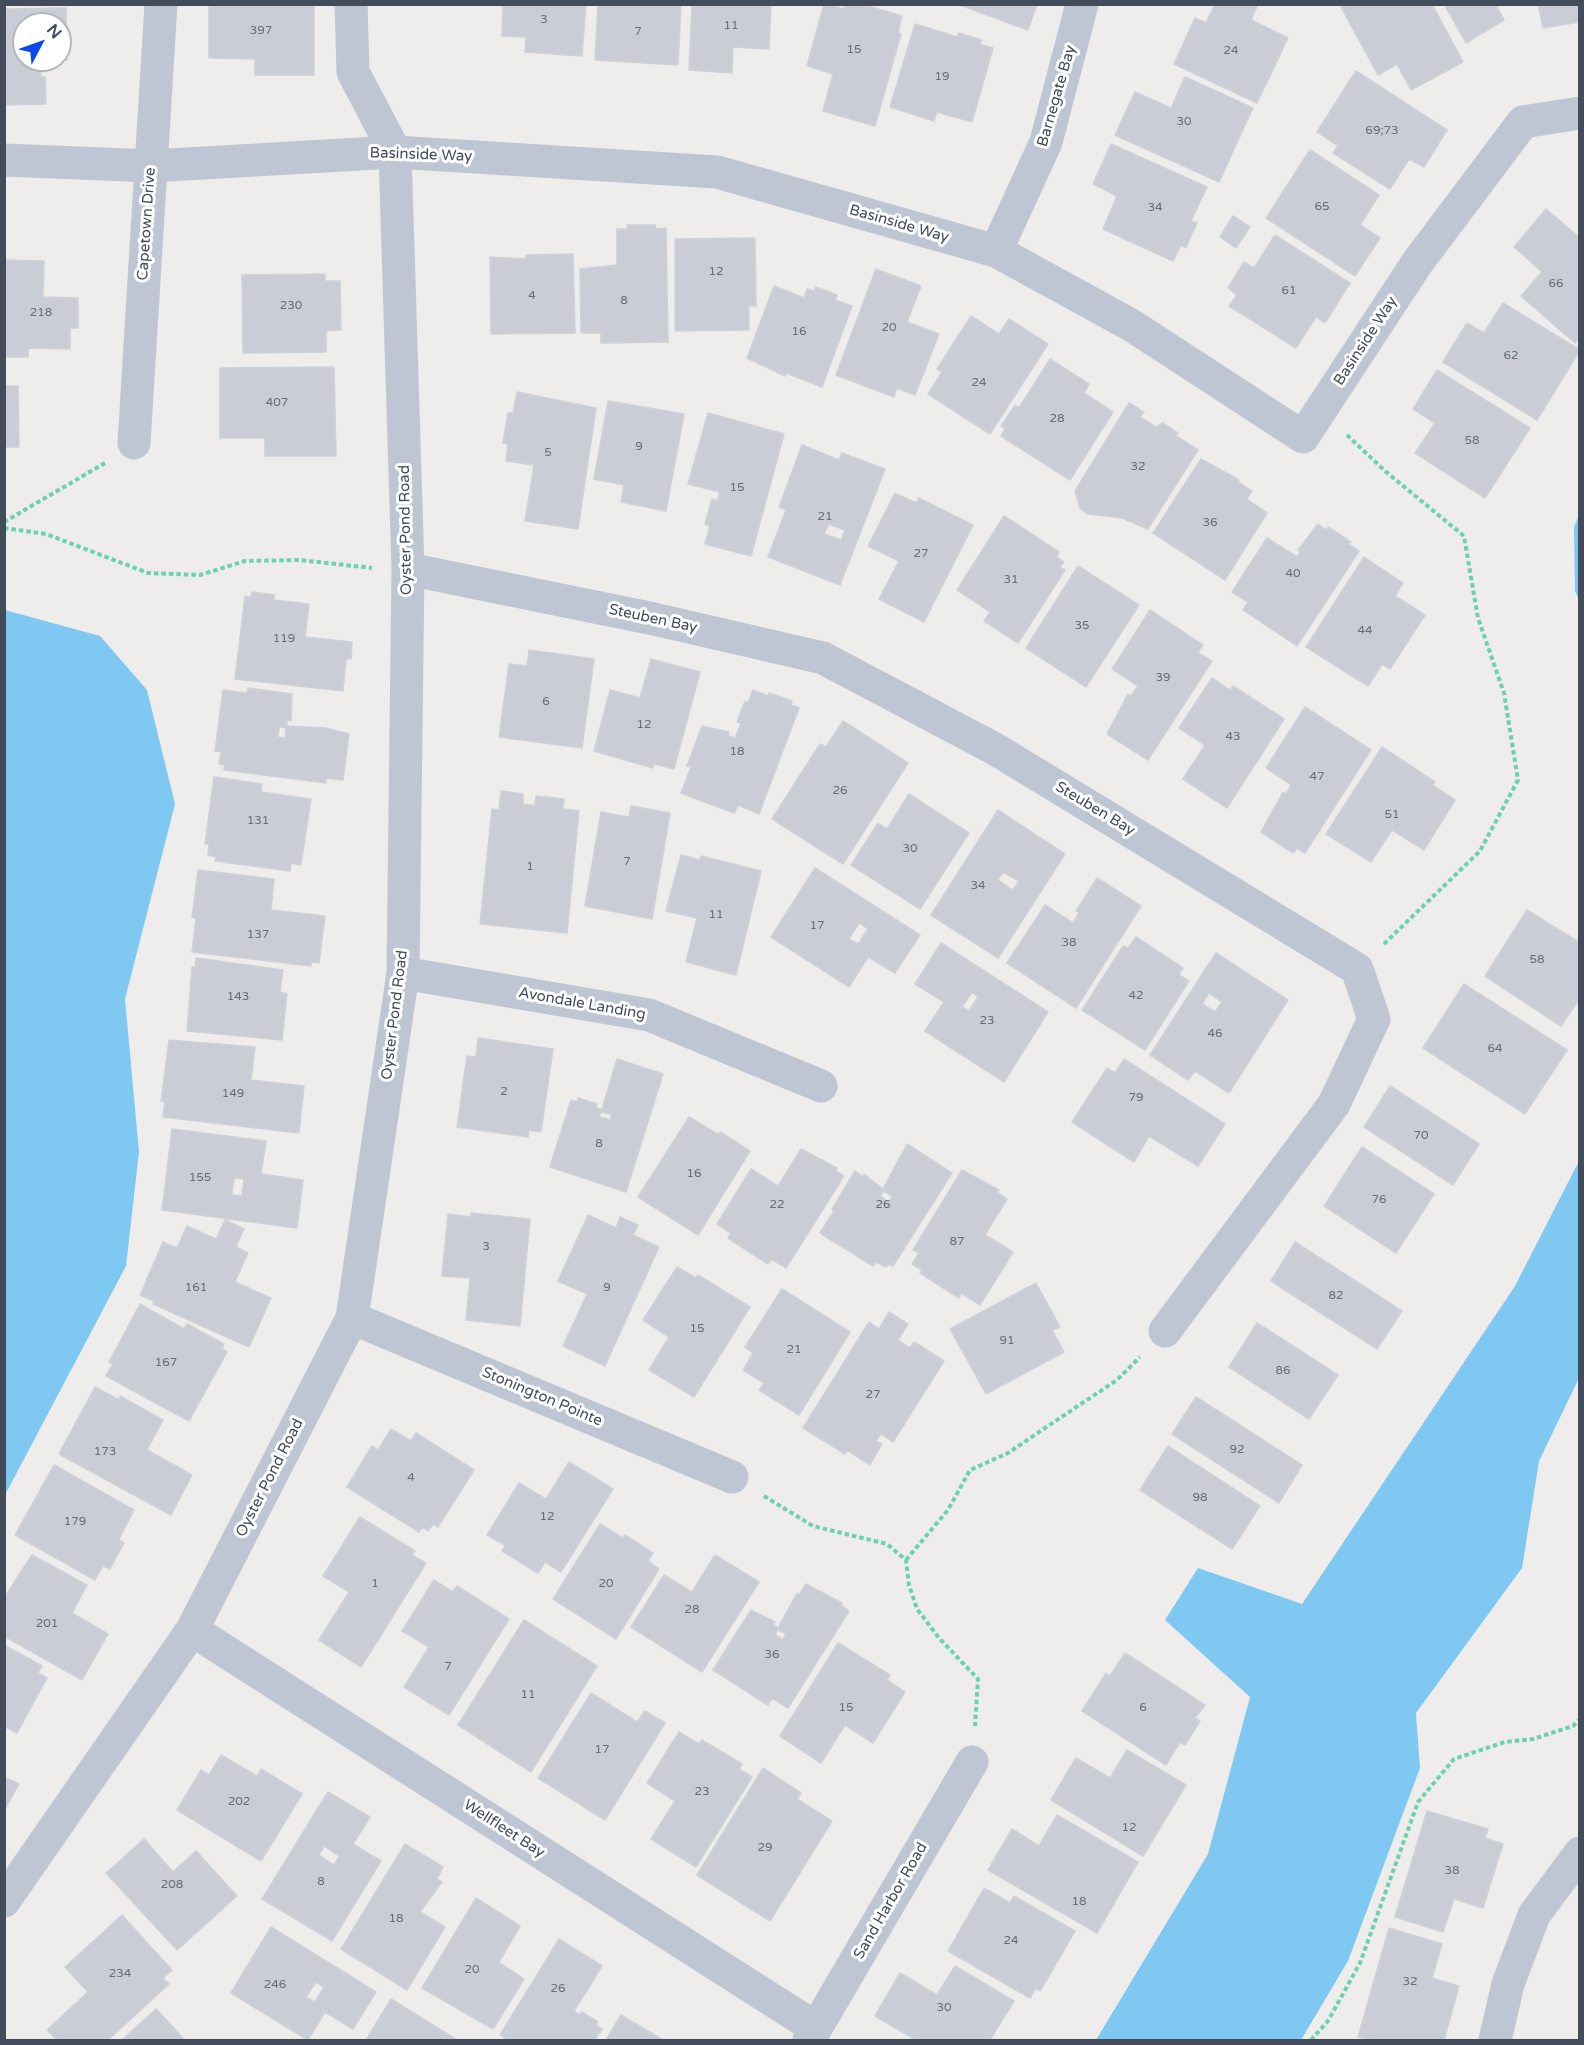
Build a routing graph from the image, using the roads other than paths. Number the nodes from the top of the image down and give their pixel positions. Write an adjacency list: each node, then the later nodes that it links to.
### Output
1 (161, 4): 7 (street, Capetown Drive)
2 (351, 4): 5 (street, Oyster Pond Road)
3 (1082, 4): 8 (street, Barnegate Bay)
4 (1580, 113): 8 (street, Basinside Way)
5 (395, 152): 7 (street, Basinside Way); 8 (street, Basinside Way); 10 (street, Oyster Pond Road)
6 (4, 160): 7 (street, Basinside Way)
7 (151, 166): 9 (street, Capetown Drive)
8 (996, 252)
9 (134, 443)
10 (408, 569): 11 (street, Oyster Pond Road); 14 (street, Steuben Bay)
11 (403, 973): 12 (street, Avondale Landing); 13 (street, Oyster Pond Road)
12 (821, 1086)
13 (352, 1318): 15 (street, Stonington Pointe); 16 (street, Oyster Pond Road)
14 (1165, 1331)
15 (732, 1477)
16 (192, 1630): 19 (street, Oyster Pond Road); 20 (street, Wellfleet Bay)
17 (972, 1762): 20 (street, Sand Harbor Road)
18 (1580, 1853): 21 (street)
19 (4, 1901)
20 (812, 2034)
21 (1496, 2040)

